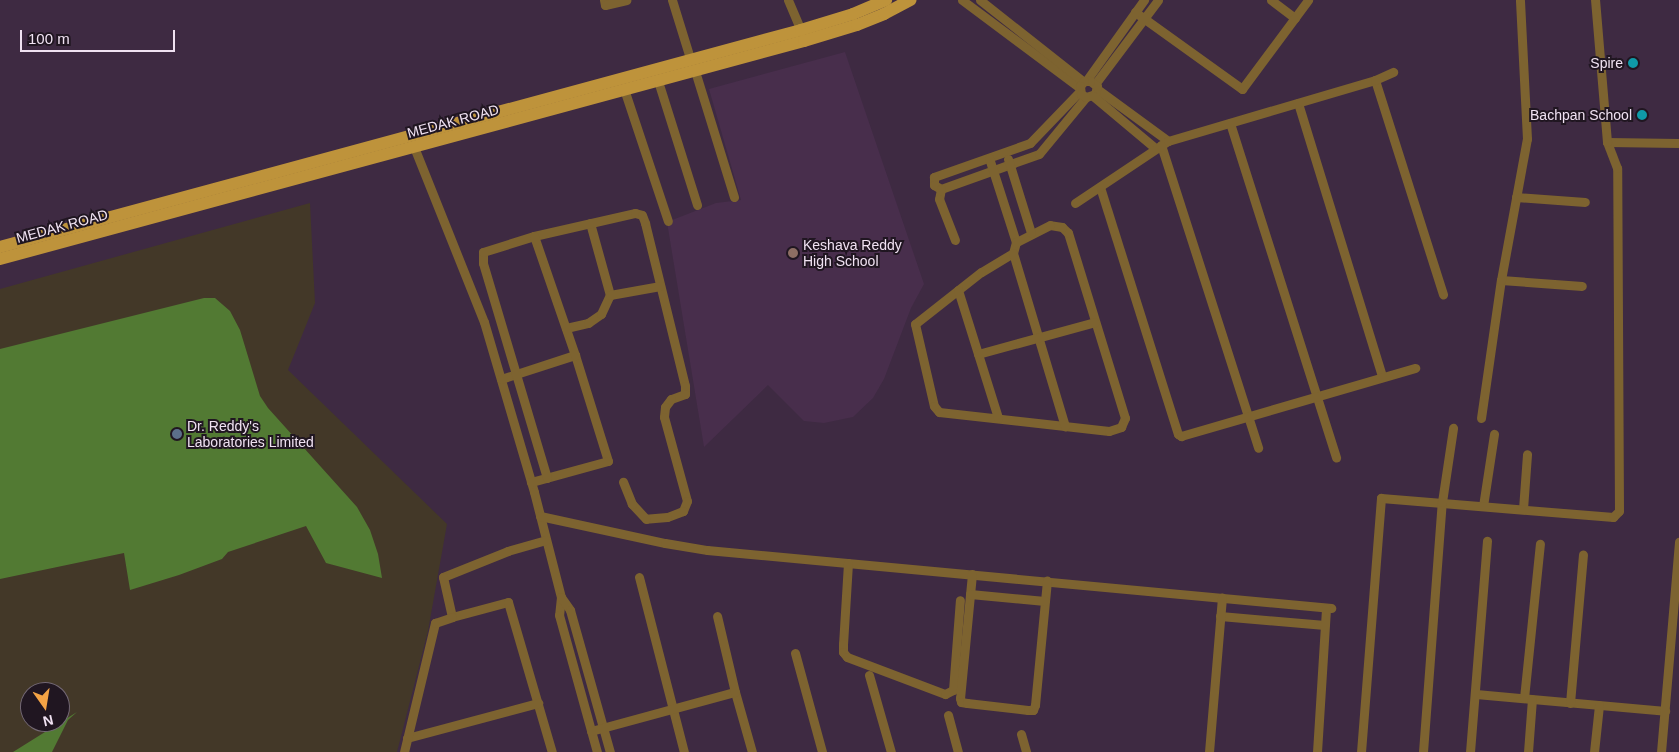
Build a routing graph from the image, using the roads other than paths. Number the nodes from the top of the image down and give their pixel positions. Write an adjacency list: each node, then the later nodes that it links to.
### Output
1 (604, 0): 2 (street)
2 (626, 0)
3 (672, 0): 21 (street)
4 (788, 0): 20 (street)
5 (886, 0): 20 (main road, MEDAK ROAD)
6 (910, 0): 22 (main road, MEDAK ROAD)
7 (962, 0): 17 (street)
8 (980, 0): 15 (street)
9 (1144, 0): 16 (street)
10 (1158, 0): 18 (street)
11 (1271, 0): 19 (street)
12 (1308, 0): 19 (street)
13 (1520, 0): 42 (street)
14 (1595, 0): 30 (street)
15 (992, 3): 17 (street); 27 (street)
16 (1135, 12): 18 (street); 27 (street)
17 (982, 16): 27 (street)
18 (1145, 18): 19 (street); 27 (street)
19 (1295, 18)
20 (801, 30): 21 (main road, MEDAK ROAD)
21 (690, 58): 36 (main road, MEDAK ROAD)
22 (695, 71): 25 (main road, MEDAK ROAD); 41 (street)
23 (1393, 72): 24 (street)
24 (1375, 80): 28 (street); 59 (street)
25 (658, 81): 26 (main road, MEDAK ROAD); 45 (street)
26 (624, 89): 33 (main road, MEDAK ROAD); 46 (street)
27 (1088, 89): 32 (street); 32 (street); 34 (street); 37 (street)
28 (1298, 103): 29 (street); 68 (street)
29 (1230, 123): 32 (street); 70 (street)
30 (1607, 142): 31 (street); 85 (street)
31 (1679, 143)
32 (1162, 144): 39 (street); 71 (street)
33 (414, 147): 36 (main road, MEDAK ROAD); 69 (street)
34 (1006, 152): 35 (street); 37 (street)
35 (989, 158): 38 (street); 40 (street)
36 (334, 163): 52 (main road, MEDAK ROAD); 54 (main road, MEDAK ROAD)
37 (1010, 165): 38 (street); 48 (street)
38 (994, 170): 40 (street); 51 (street)
39 (1100, 186): 44 (street); 71 (street)
40 (940, 189): 50 (street)
41 (734, 197)
42 (1516, 198): 43 (street); 55 (street)
43 (1585, 202)
44 (1075, 203)
45 (697, 205)
46 (668, 220)
47 (590, 223): 49 (street); 56 (street); 60 (street)
48 (1031, 233): 51 (street); 61 (street)
49 (534, 236): 62 (street); 67 (street)
50 (955, 240)
51 (1016, 242): 53 (street)
52 (0, 247)
53 (1013, 253): 58 (street); 63 (street)
54 (0, 259)
55 (1501, 280): 57 (street); 73 (street)
56 (660, 286): 60 (street); 82 (street)
57 (1582, 286)
58 (958, 290): 64 (street); 72 (street)
59 (1443, 294)
60 (610, 295): 62 (street)
61 (1095, 322): 63 (street); 74 (street)
62 (566, 328): 65 (street)
63 (1038, 338): 64 (street); 74 (street)
64 (978, 354): 72 (street)
65 (575, 355): 67 (street); 80 (street)
66 (1416, 368): 68 (street)
67 (517, 374): 69 (street); 80 (street)
68 (1382, 376): 70 (street)
69 (501, 379): 81 (street)
70 (1316, 396): 71 (street); 79 (street)
71 (1248, 417): 77 (street)
72 (998, 418): 74 (street)
73 (1481, 418)
74 (1064, 426)
75 (1453, 428): 83 (street)
76 (1494, 434): 84 (street)
77 (1258, 448)
78 (1527, 454): 85 (street)
79 (1336, 458)
80 (547, 478): 81 (street)
81 (531, 482): 86 (street)
82 (623, 482)
83 (1442, 502): 84 (street); 132 (street); 133 (street)
84 (1484, 506): 85 (street)
85 (1522, 509)
86 (540, 516): 87 (street); 92 (street)
87 (546, 540): 97 (street); 103 (street)
88 (1487, 541): 108 (street)
89 (1679, 542): 114 (street)
90 (1540, 544): 109 (street)
91 (1583, 555): 111 (street)
92 (848, 563): 93 (street); 99 (street)
93 (972, 574): 95 (street); 96 (street)
94 (639, 577): 113 (street)
95 (1047, 581): 98 (street); 100 (street)
96 (970, 594): 100 (street); 100 (street)
97 (560, 597): 116 (street); 117 (street)
98 (1222, 598): 102 (street); 104 (street)
99 (960, 600)
100 (1045, 601)
101 (717, 616): 107 (street)
102 (1220, 616): 104 (street); 130 (street)
103 (452, 617): 110 (street); 119 (street)
104 (1325, 625): 131 (street)
105 (795, 653): 126 (street)
106 (869, 675): 127 (street)
107 (735, 692): 113 (street); 125 (street)
108 (1476, 694): 109 (street); 134 (street)
109 (1528, 699): 111 (street); 135 (street)
110 (538, 703): 119 (street); 121 (street)
111 (1570, 703): 112 (street)
112 (1599, 705): 114 (street); 136 (street)
113 (673, 710): 116 (street); 124 (street)
114 (1664, 712): 137 (street)
115 (948, 716): 128 (street)
116 (604, 728): 117 (street); 123 (street)
117 (591, 731): 122 (street)
118 (1021, 734): 129 (street)
119 (407, 738): 120 (street)
120 (404, 752)
121 (552, 752)
122 (597, 752)
123 (610, 752)
124 (684, 752)
125 (752, 752)
126 (822, 752)
127 (891, 752)
128 (958, 752)
129 (1026, 752)
130 (1209, 752)
131 (1317, 752)
132 (1361, 752)
133 (1423, 752)
134 (1470, 752)
135 (1528, 752)
136 (1594, 752)
137 (1661, 752)

